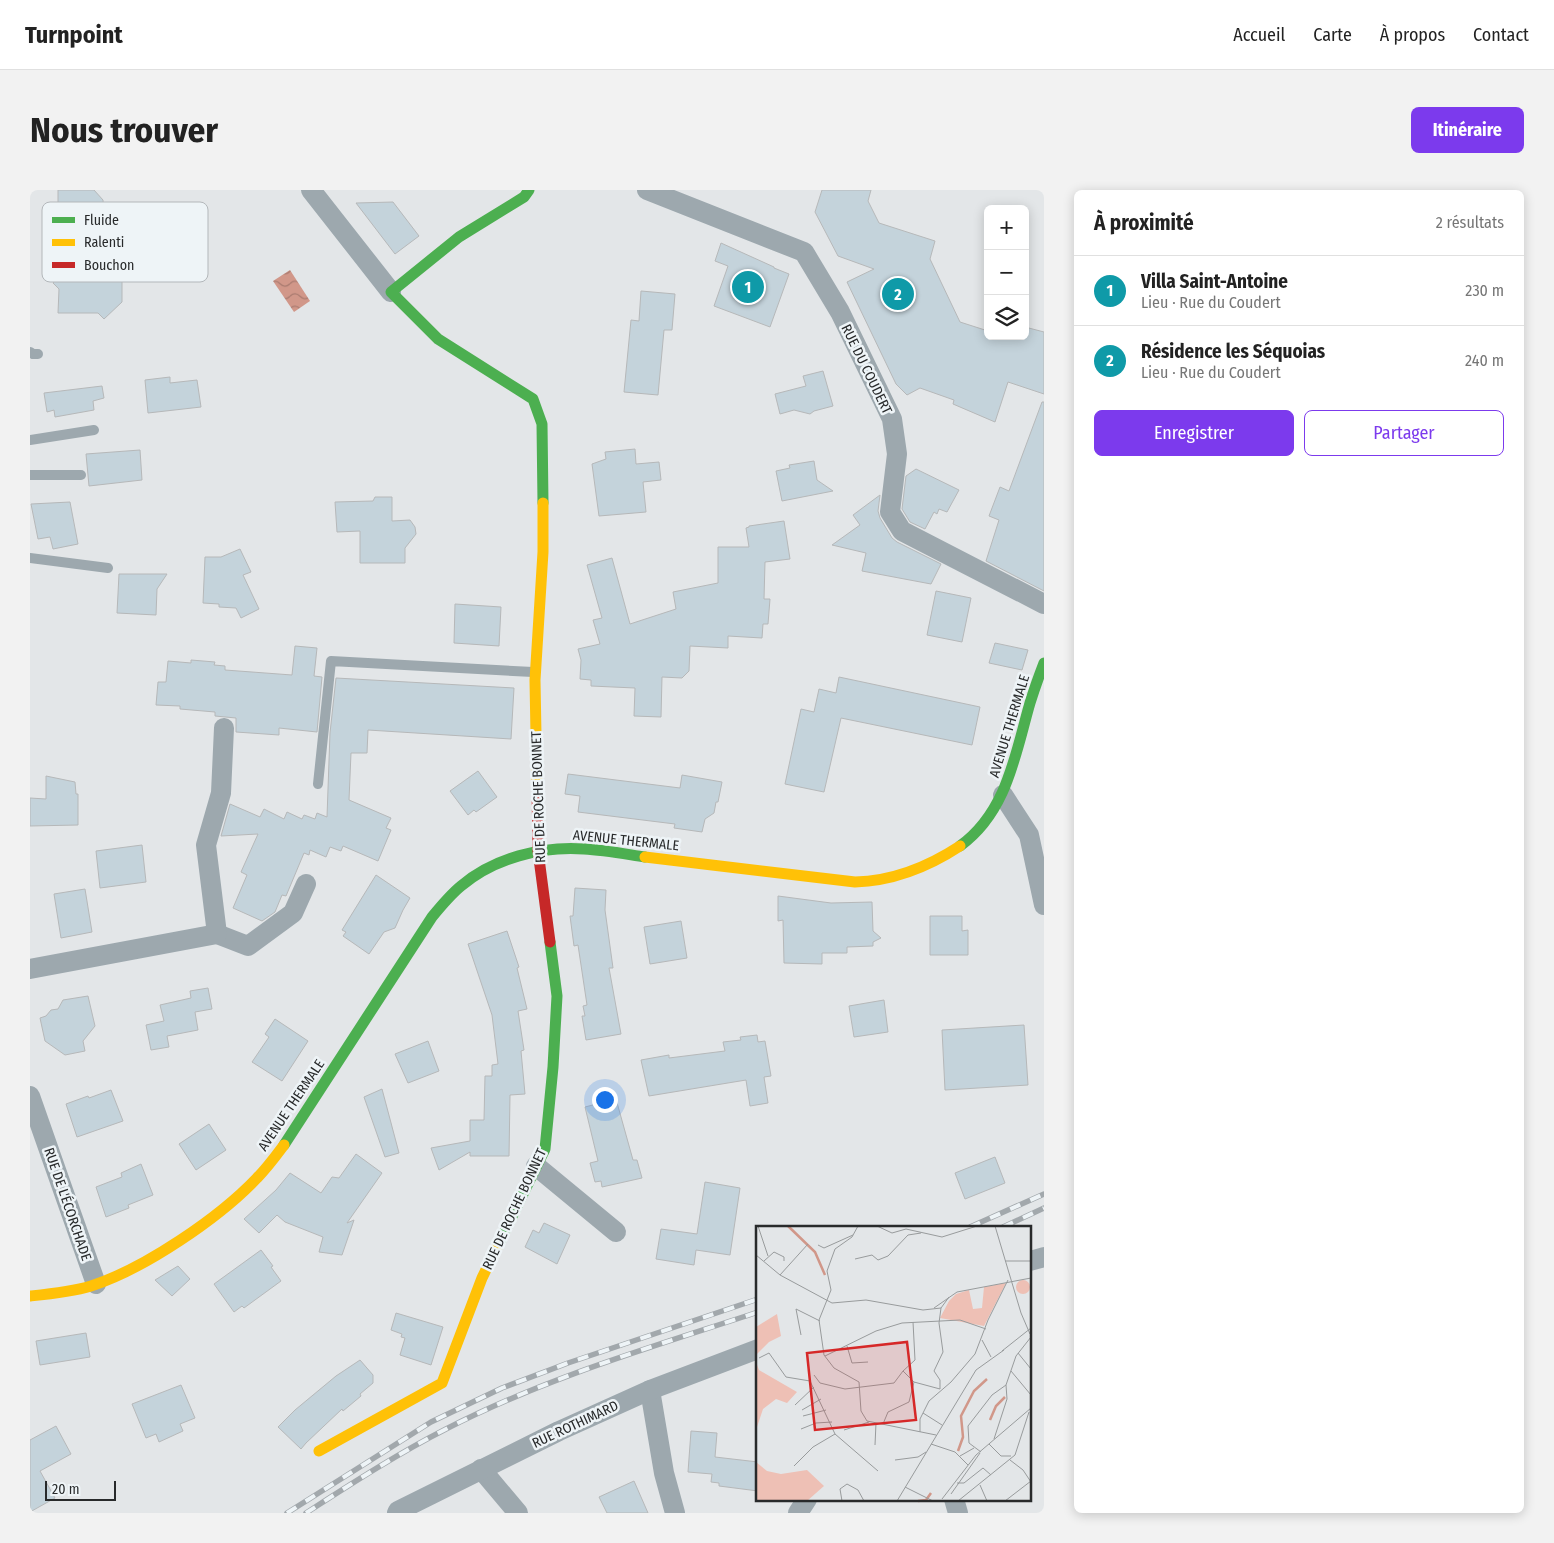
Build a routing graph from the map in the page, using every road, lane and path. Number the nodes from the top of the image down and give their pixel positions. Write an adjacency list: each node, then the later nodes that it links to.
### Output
1 (311, 190): 4 (street)
2 (529, 190): 4 (street)
3 (647, 190): 11 (street, RUE DU COUDERT)
4 (391, 292): 13 (street, RUE DE ROCHE BONNET)
5 (94, 430): 6 (lane)
6 (30, 440)
7 (30, 475): 8 (lane)
8 (81, 476)
9 (30, 558): 10 (lane)
10 (108, 568)
11 (1044, 604)
12 (1044, 663): 14 (street, AVENUE THERMALE)
13 (536, 672): 16 (lane); 18 (street, RUE DE ROCHE BONNET)
14 (1037, 703): 17 (street, AVENUE THERMALE)
15 (224, 728): 21 (street)
16 (318, 784)
17 (1003, 794): 18 (street, AVENUE THERMALE); 20 (street)
18 (538, 851): 24 (street, RUE DE ROCHE BONNET); 26 (street, AVENUE THERMALE)
19 (306, 884): 21 (street)
20 (1044, 905)
21 (217, 934): 22 (street)
22 (30, 970)
23 (30, 1096): 26 (street, RUE DE L'ÉCORCHADE)
24 (536, 1166): 25 (street); 30 (street, RUE DE ROCHE BONNET)
25 (616, 1232)
26 (96, 1284): 27 (street, AVENUE THERMALE)
27 (30, 1296)
28 (756, 1349): 29 (street, RUE ROTHIMARD)
29 (650, 1390): 31 (street, RUE ROTHIMARD); 36 (street)
30 (318, 1451)
31 (481, 1469): 34 (street, RUE ROTHIMARD); 35 (street)
32 (806, 1500): 37 (street)
33 (954, 1500): 38 (street)
34 (396, 1512)
35 (518, 1513)
36 (676, 1513)
37 (798, 1513)
38 (958, 1513)

